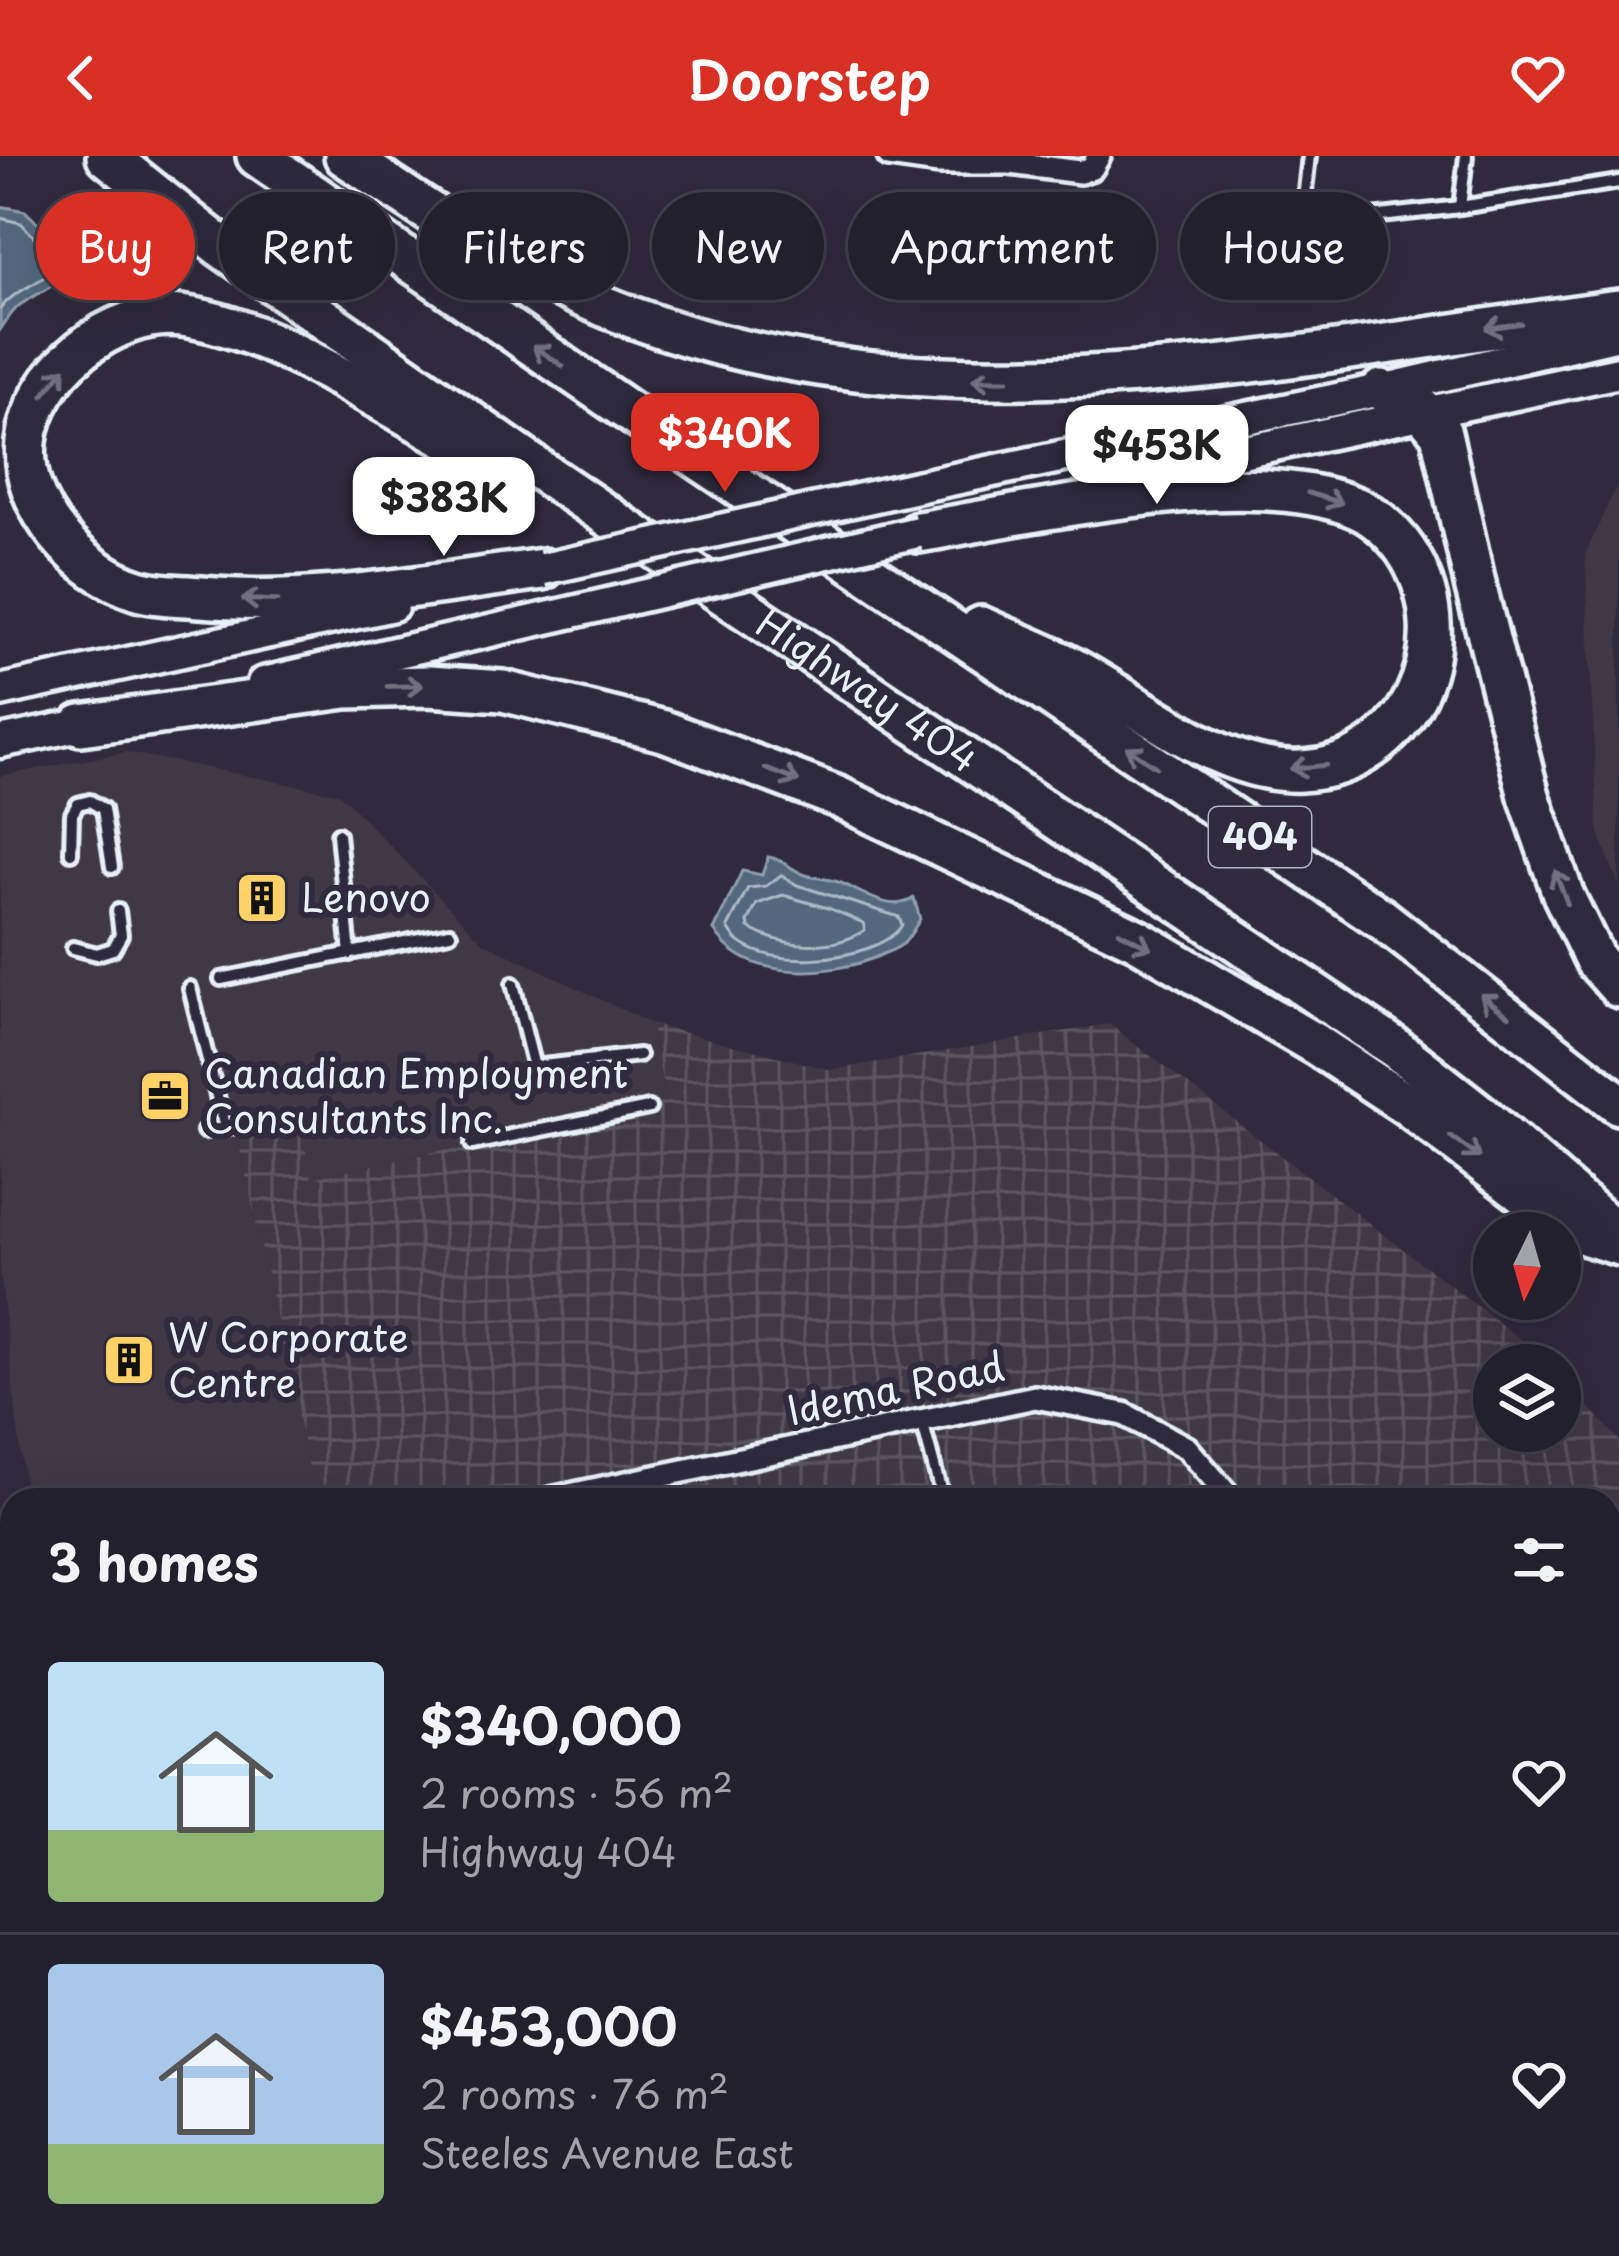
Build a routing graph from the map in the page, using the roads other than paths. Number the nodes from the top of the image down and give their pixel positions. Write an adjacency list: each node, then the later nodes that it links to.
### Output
1 (107, 156): 17 (highway, Highway 404 / 404)
2 (257, 156): 20 (highway, 404, one-way to 2)
3 (345, 156): 12 (highway, one-way to 3)
4 (889, 156): 5 (street)
5 (1100, 156)
6 (1309, 156): 9 (lane)
7 (1466, 156): 10 (lane)
8 (1619, 182): 10 (lane)
9 (1305, 192)
10 (1460, 207): 11 (lane)
11 (1388, 215)
12 (1619, 310)
13 (1619, 334): 15 (main road)
14 (1619, 372): 16 (main road)
15 (1381, 390): 16 (highway); 19 (main road, bridge)
16 (1427, 415): 18 (main road); 34 (highway, one-way to 16)
17 (580, 497): 19 (highway, one-way to 17); 42 (highway, Highway 404 / 404)
18 (918, 532): 20 (highway, one-way to 20); 22 (main road, bridge)
19 (543, 569): 21 (main road)
20 (888, 586): 36 (highway, 404, one-way to 20)
21 (0, 691)
22 (81, 725): 23 (main road); 43 (highway, one-way to 43)
23 (0, 742)
24 (338, 834): 30 (lane)
25 (71, 853): 26 (lane)
26 (112, 868)
27 (118, 911): 29 (lane)
28 (450, 933): 30 (lane)
29 (73, 948)
30 (350, 954): 31 (lane)
31 (221, 979)
32 (513, 984): 35 (lane)
33 (190, 988): 39 (lane)
34 (1619, 988)
35 (639, 1055)
36 (1619, 1104)
37 (649, 1108): 41 (lane)
38 (253, 1123): 39 (lane)
39 (225, 1127): 40 (lane)
40 (204, 1131)
41 (472, 1144)
42 (1619, 1236)
43 (1619, 1246)
44 (922, 1421): 45 (street, Idema Road); 46 (lane); 47 (street, Idema Road)
45 (603, 1488)
46 (940, 1488)
47 (1222, 1488)

